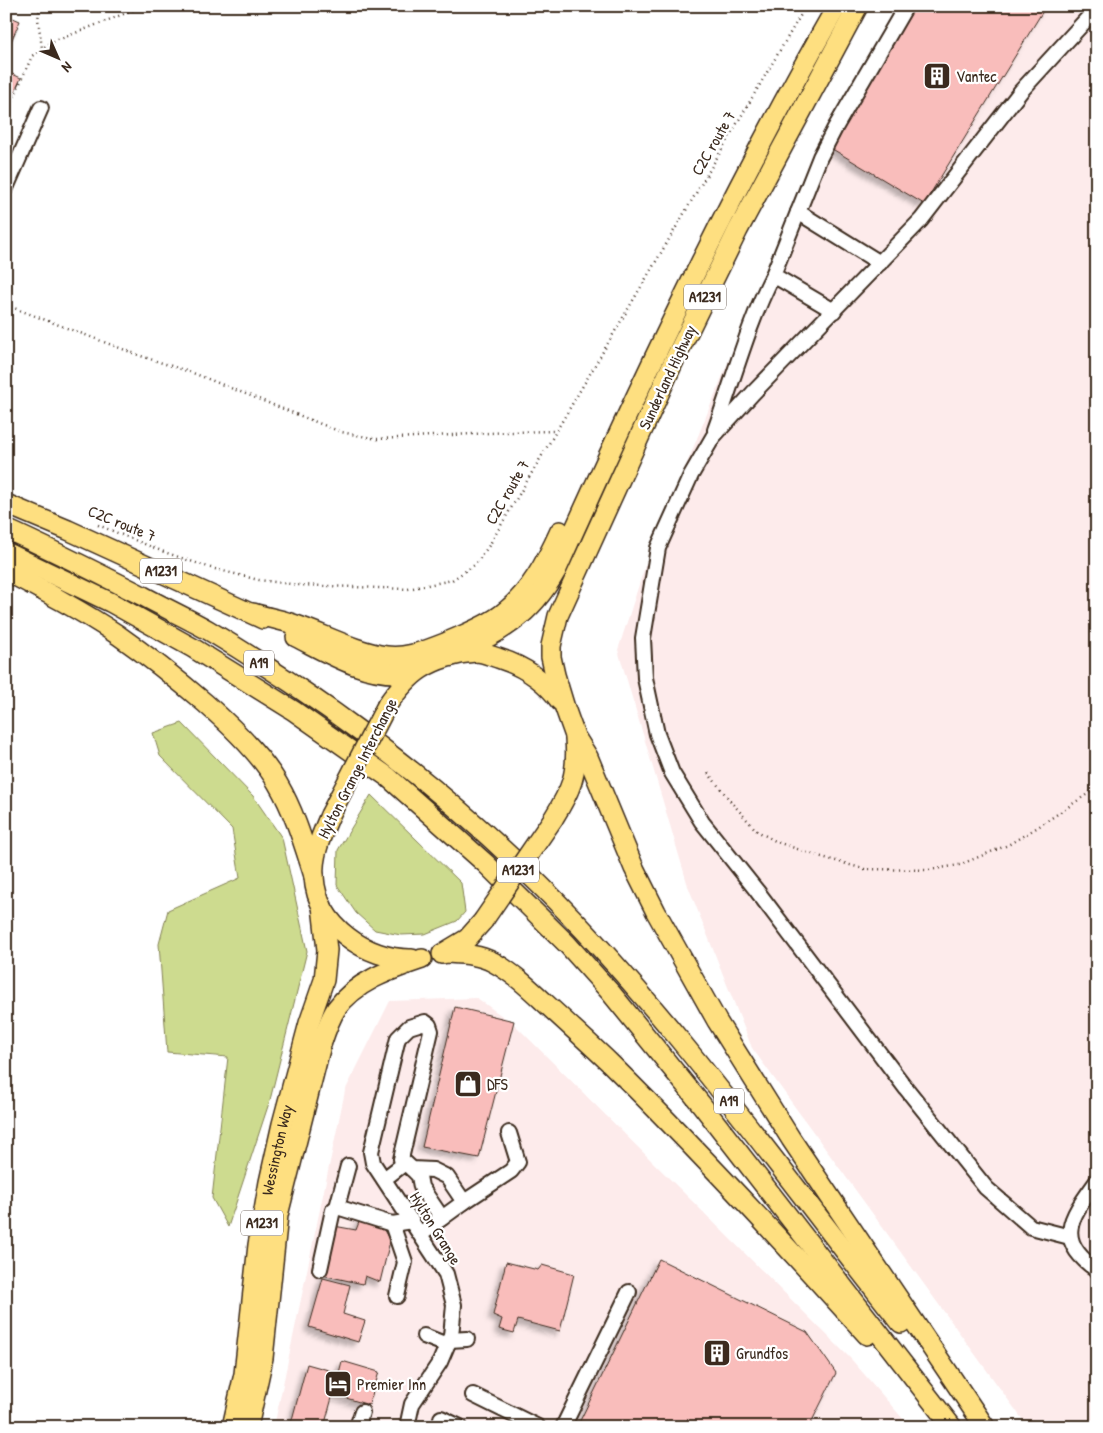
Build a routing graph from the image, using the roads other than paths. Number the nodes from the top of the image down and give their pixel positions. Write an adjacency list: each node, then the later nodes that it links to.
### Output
1 (837, 6): 11 (highway, Sunderland Highway / A1231)
2 (858, 6): 20 (highway, Sunderland Highway / A1231)
3 (906, 6): 7 (street)
4 (1097, 8): 8 (street)
5 (41, 108): 6 (street)
6 (6, 188)
7 (798, 212): 8 (street); 9 (street)
8 (880, 263): 10 (street)
9 (773, 275): 10 (street); 12 (street)
10 (834, 311): 12 (street)
11 (651, 364): 17 (highway, A1231); 18 (highway, Sunderland Highway / A1231)
12 (713, 438): 37 (street)
13 (6, 504): 17 (highway, A1231)
14 (6, 529): 56 (highway, A19)
15 (6, 552): 55 (highway, A19)
16 (6, 571): 22 (highway)
17 (253, 614): 19 (highway, A1231)
18 (451, 656): 19 (highway, Hylton Grange Interchange / A1231); 20 (highway, Hylton Grange Interchange / A1231)
19 (423, 667): 22 (highway, Hylton Grange Interchange / A1231, bridge)
20 (565, 708): 21 (highway, A1231)
21 (575, 736): 24 (highway, Hylton Grange Interchange / A1231, bridge); 56 (highway, A19)
22 (314, 876): 23 (highway, Hylton Grange Interchange / A1231)
23 (322, 906): 25 (highway, Hylton Grange Interchange / A1231); 48 (highway, Wessington Way / A1231)
24 (445, 953): 25 (highway, Hylton Grange Interchange / A1231); 55 (highway, A1231)
25 (422, 959): 49 (highway, Wessington Way / A1231)
26 (509, 1134): 31 (street)
27 (348, 1166): 32 (street)
28 (409, 1166): 29 (street); 29 (street, Hylton Grange); 31 (street); 33 (street)
29 (384, 1179): 34 (street, Hylton Grange)
30 (1097, 1181): 37 (street)
31 (464, 1202): 33 (street)
32 (337, 1207): 35 (street); 38 (street)
33 (442, 1218): 36 (street)
34 (412, 1221): 35 (street); 36 (street, Hylton Grange)
35 (392, 1224): 41 (street)
36 (420, 1234): 44 (street, Hylton Grange)
37 (1070, 1237): 39 (street)
38 (320, 1269)
39 (1097, 1270)
40 (629, 1292): 54 (street)
41 (397, 1296)
42 (424, 1336): 44 (street)
43 (467, 1339): 44 (street)
44 (448, 1343): 51 (street, Hylton Grange)
45 (473, 1395): 53 (street)
46 (362, 1412): 50 (street)
47 (441, 1418): 52 (street)
48 (232, 1427)
49 (248, 1427)
50 (357, 1427)
51 (407, 1427)
52 (460, 1427)
53 (538, 1427)
54 (563, 1427)
55 (951, 1427)
56 (984, 1427)

